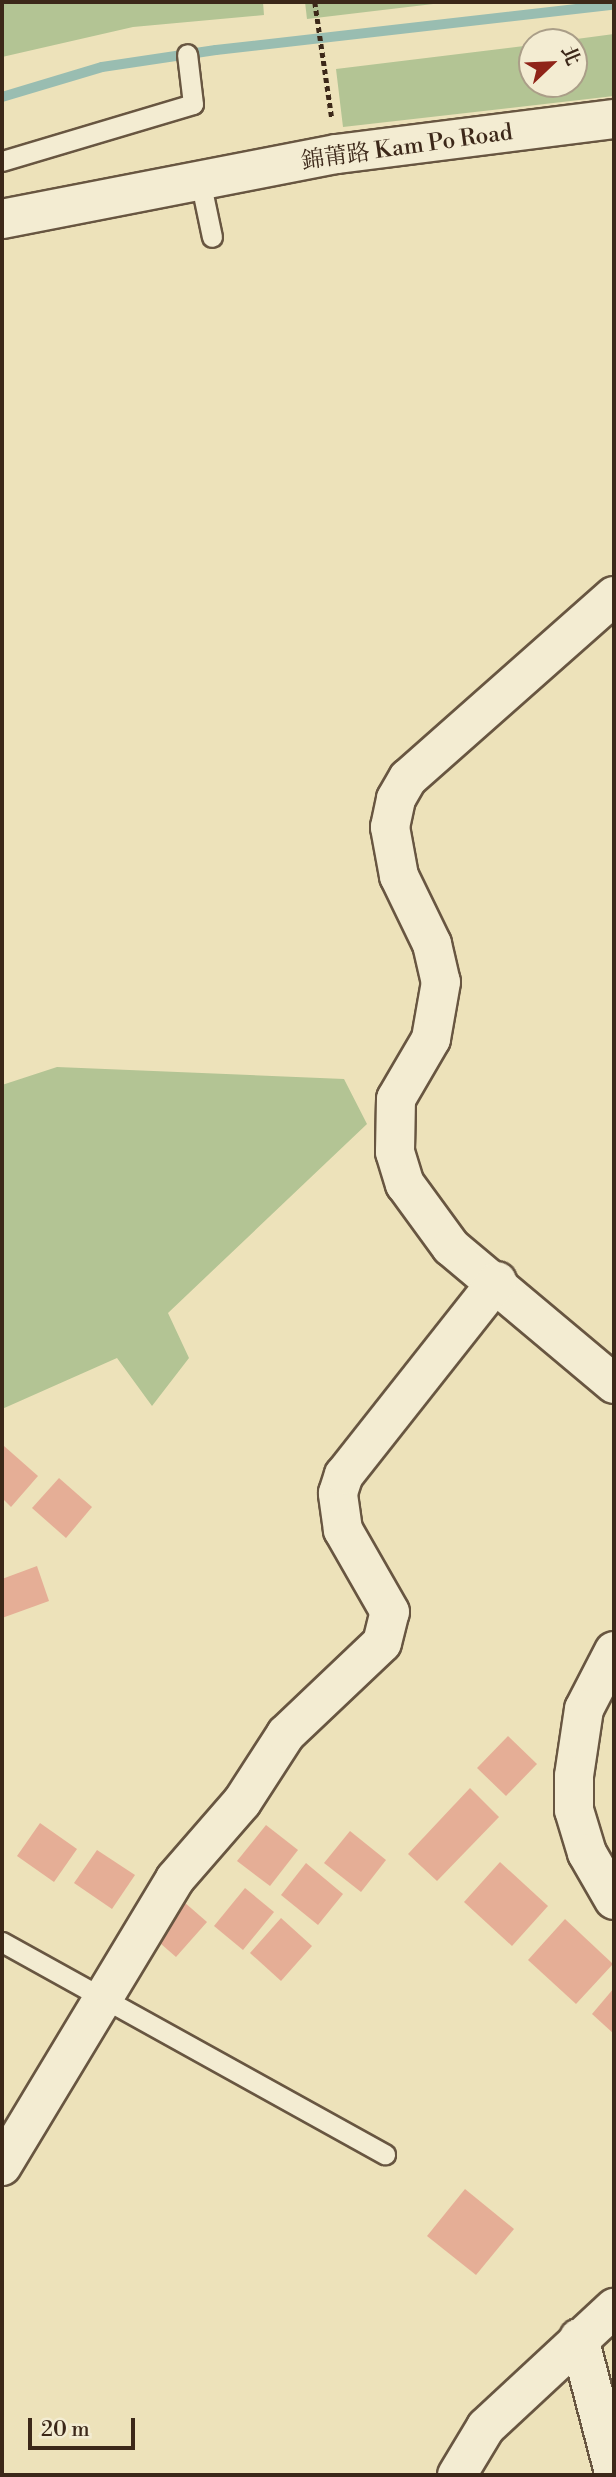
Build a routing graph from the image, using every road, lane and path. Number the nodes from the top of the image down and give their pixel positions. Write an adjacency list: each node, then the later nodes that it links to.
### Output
1 (315, 2): 4 (path)
2 (187, 54): 5 (lane)
3 (614, 119): 6 (street, 錦莆路 Kam Po Road)
4 (333, 125)
5 (2, 161)
6 (200, 180): 7 (street, 錦莆路 Kam Po Road); 8 (lane)
7 (2, 219)
8 (212, 237)
9 (614, 596): 10 (street)
10 (497, 1281): 11 (street); 15 (street)
11 (614, 1384)
12 (614, 1651): 13 (street)
13 (614, 1900)
14 (2, 1942): 15 (lane)
15 (103, 2001): 16 (lane); 17 (street)
16 (385, 2154)
17 (2, 2166)
18 (614, 2308): 19 (street)
19 (579, 2338): 20 (street); 22 (street)
20 (609, 2432): 21 (street)
21 (614, 2472)
22 (457, 2475)

